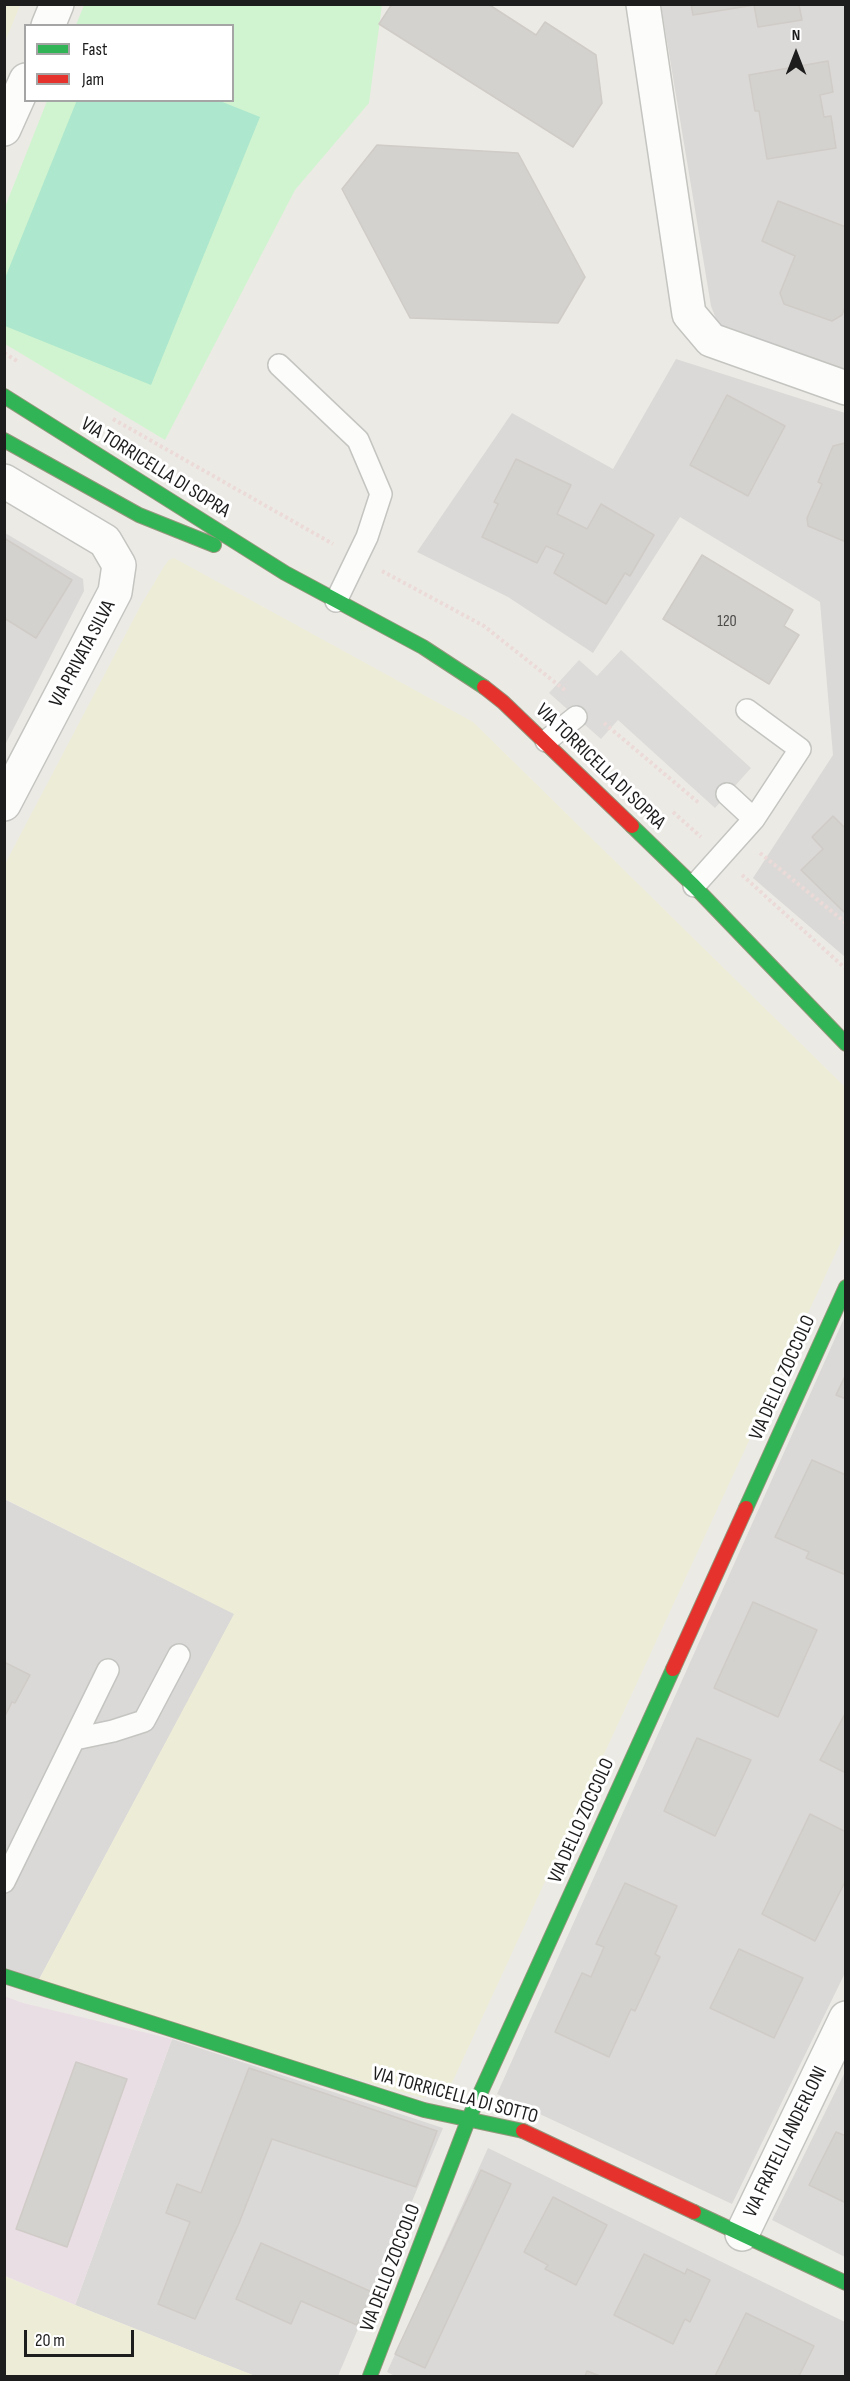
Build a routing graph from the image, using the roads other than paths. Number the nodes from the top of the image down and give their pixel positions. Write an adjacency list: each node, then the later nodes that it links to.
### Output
1 (57, 4): 3 (street)
2 (643, 4): 7 (street)
3 (49, 24)
4 (24, 84): 5 (street)
5 (4, 129)
6 (279, 365): 12 (lane)
7 (846, 388)
8 (4, 396): 11 (street, VIA TORRICELLA DI SOPRA)
9 (14, 451): 11 (street, VIA TORRICELLA DI SOPRA)
10 (4, 481): 17 (street, VIA PRIVATA SILVA)
11 (285, 573): 12 (street, VIA TORRICELLA DI SOPRA)
12 (336, 600): 15 (street, VIA TORRICELLA DI SOPRA)
13 (747, 710): 18 (lane)
14 (576, 717): 15 (lane)
15 (546, 741): 19 (street, VIA TORRICELLA DI SOPRA)
16 (727, 794): 18 (lane)
17 (4, 804)
18 (754, 819): 19 (lane)
19 (694, 886): 20 (street, VIA TORRICELLA DI SOPRA)
20 (846, 1044)
21 (846, 1287): 29 (street, VIA DELLO ZOCCOLO)
22 (178, 1655): 24 (lane)
23 (108, 1670): 24 (lane)
24 (75, 1739): 25 (lane)
25 (12, 1847): 26 (lane)
26 (4, 1882)
27 (4, 1976): 29 (street, VIA TORRICELLA DI SOTTO)
28 (846, 2018): 30 (street, VIA FRATELLI ANDERLONI)
29 (469, 2118): 30 (street, VIA TORRICELLA DI SOTTO); 32 (street, VIA DELLO ZOCCOLO)
30 (742, 2234): 31 (street, VIA TORRICELLA DI SOTTO)
31 (846, 2283)
32 (370, 2376)

